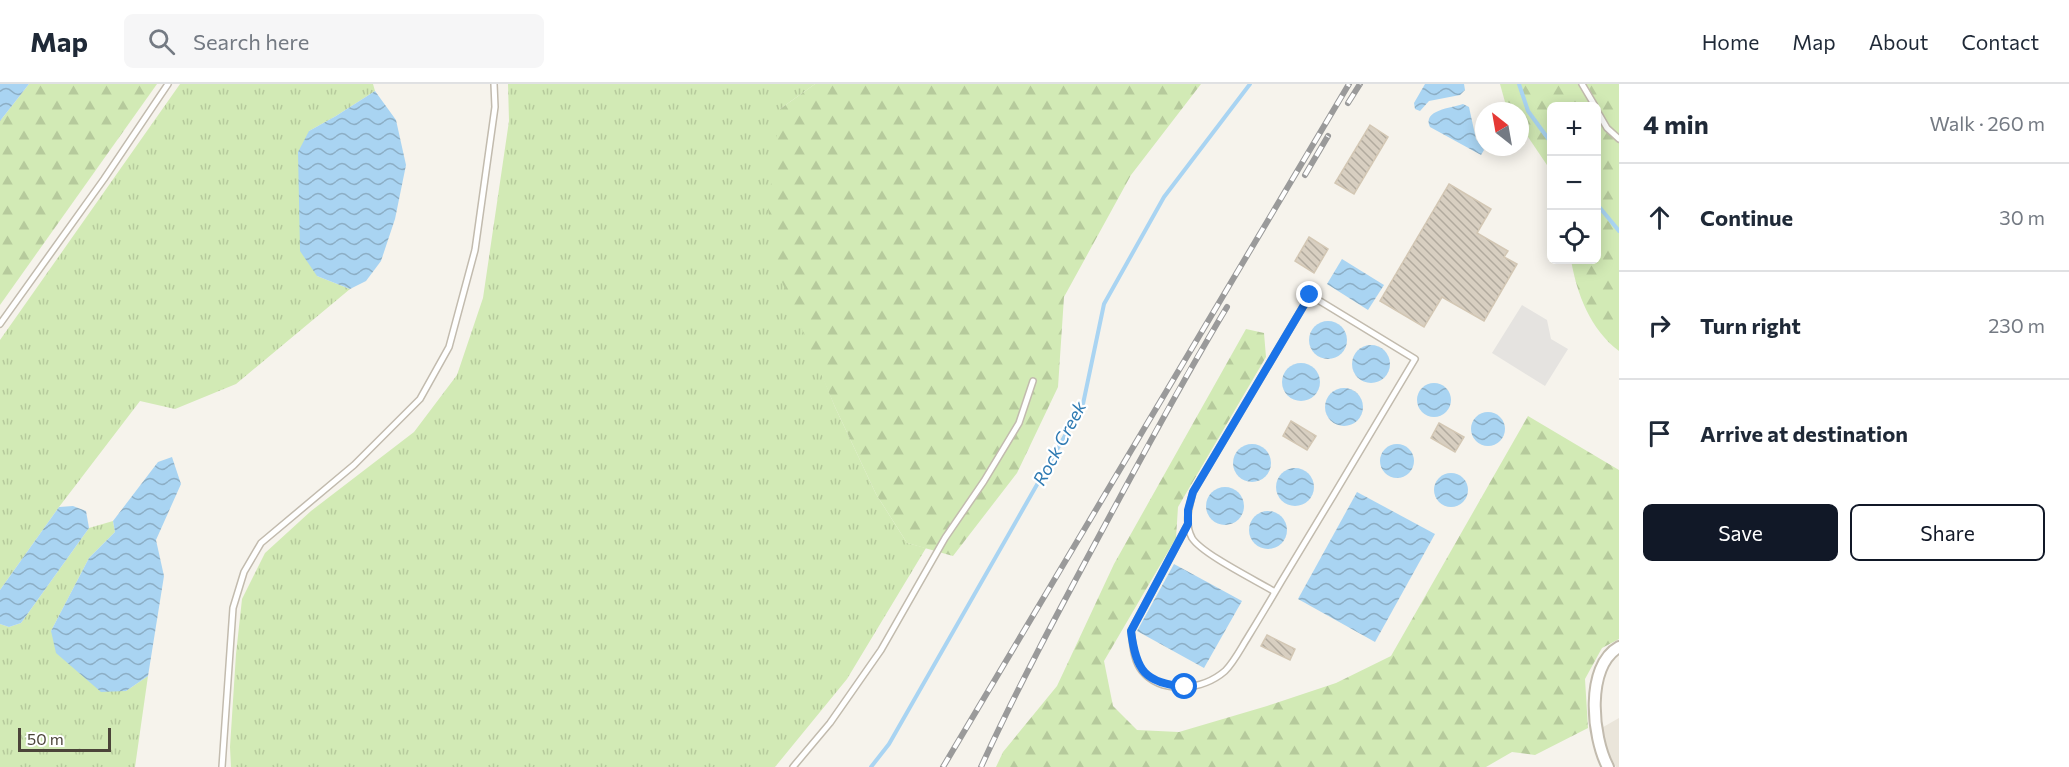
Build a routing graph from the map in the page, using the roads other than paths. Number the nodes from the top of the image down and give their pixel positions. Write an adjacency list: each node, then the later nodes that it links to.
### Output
1 (168, 84): 7 (lane)
2 (494, 84): 12 (lane)
3 (1582, 84): 4 (lane)
4 (1592, 102)
5 (1601, 117): 6 (lane)
6 (1619, 139)
7 (0, 324)
8 (1033, 381): 13 (lane)
9 (1188, 524): 10 (lane); 10 (lane); 10 (lane)
10 (1275, 592)
11 (1619, 646): 14 (street)
12 (222, 767)
13 (793, 767)
14 (1608, 767)

